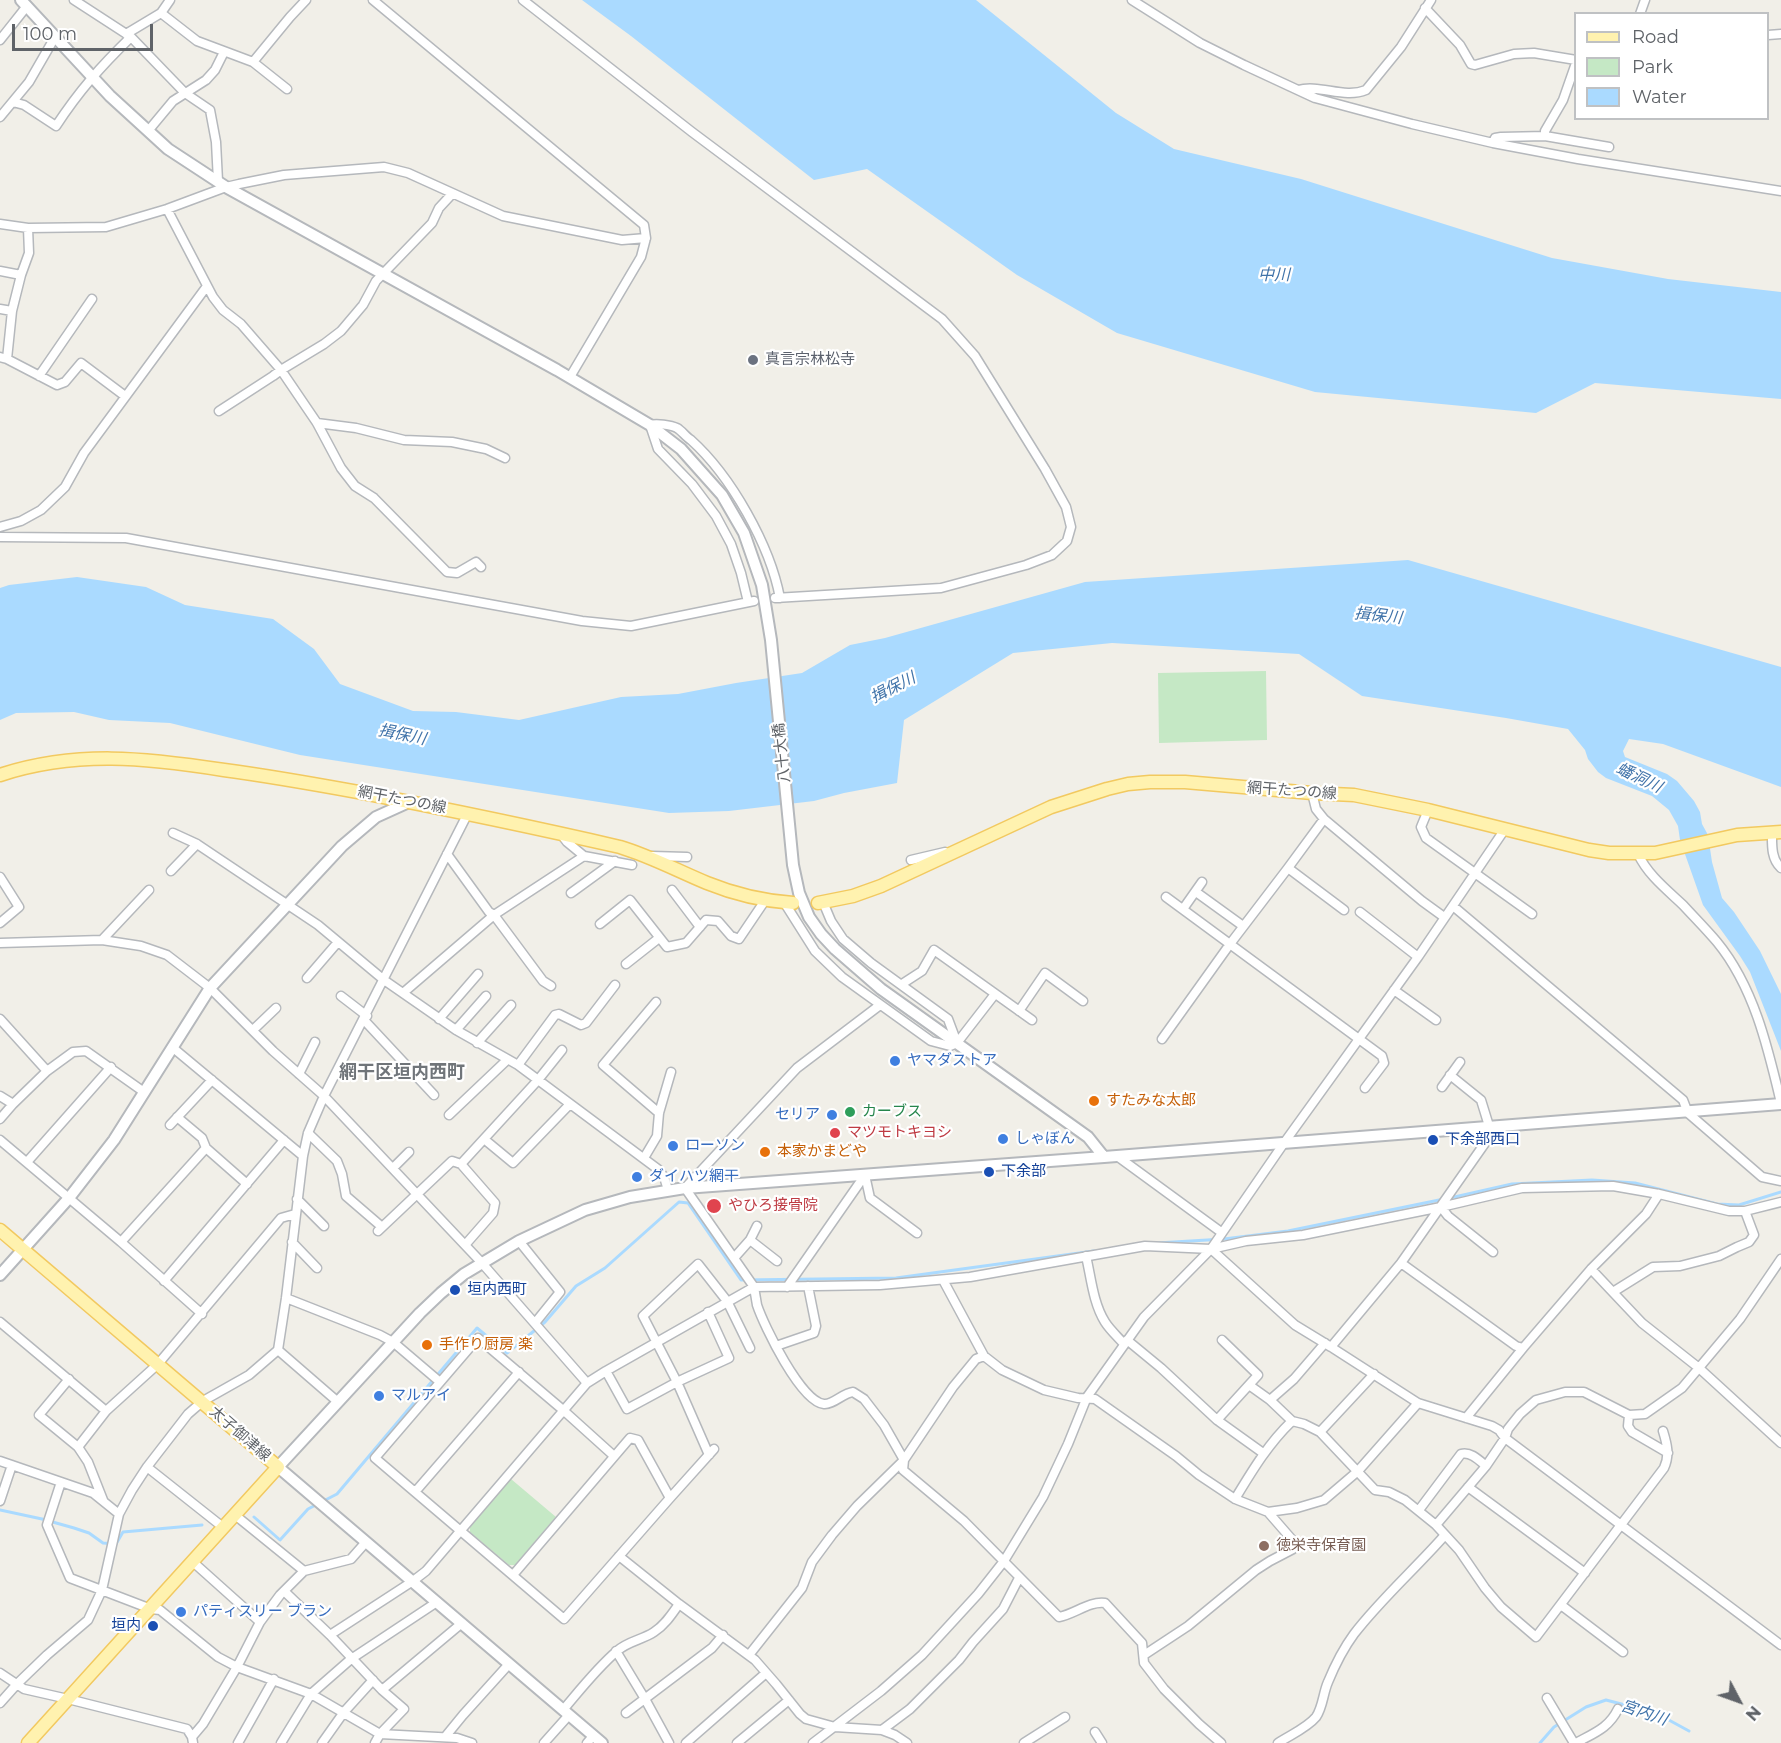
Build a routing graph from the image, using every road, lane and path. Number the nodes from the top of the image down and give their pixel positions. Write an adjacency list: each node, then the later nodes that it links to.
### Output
1 (74, 0): 11 (street)
2 (170, 0): 10 (street)
3 (306, 0): 15 (street)
4 (373, 0): 34 (street)
5 (523, 0): 49 (street)
6 (1132, 0): 20 (street)
7 (1431, 0): 9 (street)
8 (24, 3): 12 (street, 八十大橋); 13 (street)
9 (1425, 8): 16 (street); 20 (street)
10 (161, 13): 11 (street); 14 (street)
11 (128, 36): 18 (street); 21 (street)
12 (55, 37): 18 (street, 八十大橋); 22 (street)
13 (0, 40)
14 (224, 52): 15 (street); 21 (street)
15 (254, 62): 19 (street)
16 (1574, 62)
17 (1574, 65): 25 (street)
18 (92, 77): 22 (street); 24 (street, 八十大橋)
19 (287, 89)
20 (1298, 90): 26 (street)
21 (185, 93): 24 (street); 28 (street)
22 (13, 102): 23 (street)
23 (0, 119)
24 (148, 131): 28 (street, 八十大橋)
25 (1545, 136): 26 (street); 27 (street)
26 (1492, 143): 29 (street)
27 (1609, 147)
28 (222, 184): 30 (street); 31 (street); 36 (street, 八十大橋)
29 (1781, 191)
30 (452, 194): 34 (street); 36 (street)
31 (167, 209): 33 (street); 38 (street)
32 (0, 224): 33 (street)
33 (28, 228): 37 (street)
34 (646, 238): 45 (street)
35 (0, 271): 37 (street)
36 (384, 273): 43 (street); 45 (street, 八十大橋)
37 (21, 275): 41 (street)
38 (207, 286): 43 (street); 46 (street)
39 (92, 298): 44 (street)
40 (0, 309): 41 (street)
41 (12, 311): 42 (street)
42 (4, 358): 44 (street)
43 (280, 370): 47 (street); 48 (street)
44 (39, 376): 46 (street)
45 (570, 377): 49 (street, 八十大橋)
46 (125, 396): 51 (street)
47 (219, 411)
48 (317, 423): 50 (street); 53 (street)
49 (650, 425): 52 (street); 136 (street, 八十大橋)
50 (506, 458)
51 (0, 527)
52 (0, 537)
53 (481, 567)
54 (0, 775): 56 (main road, 網干たつの線)
55 (1312, 793): 57 (main road, 網干たつの線); 59 (street); 65 (main road, 網干たつの線)
56 (409, 802): 58 (main road, 網干たつの線); 88 (street)
57 (1428, 810): 60 (main road, 網干たつの線); 77 (street)
58 (468, 813): 63 (main road, 網干たつの線); 66 (street)
59 (1324, 819): 74 (street); 95 (street)
60 (1505, 829): 67 (main road, 網干たつの線); 77 (street)
61 (1777, 832): 67 (main road, 網干たつの線); 75 (street)
62 (173, 833): 64 (street)
63 (561, 833): 68 (street); 69 (main road, 網干たつの線)
64 (197, 844): 76 (street); 88 (street)
65 (969, 846): 71 (street); 86 (main road, 網干たつの線)
66 (447, 854): 94 (street); 109 (street)
67 (1638, 854): 157 (street)
68 (584, 856): 72 (street); 94 (street)
69 (645, 856): 70 (street); 85 (main road, 網干たつの線)
70 (687, 857)
71 (911, 860)
72 (615, 861): 73 (street); 83 (street)
73 (632, 865)
74 (1288, 868): 91 (street); 98 (street)
75 (1781, 868)
76 (171, 871)
77 (1475, 873): 89 (street); 93 (street)
78 (0, 877): 96 (street)
79 (1202, 882): 82 (street)
80 (149, 890): 101 (street)
81 (672, 890): 99 (street)
82 (1196, 892): 90 (street); 98 (street)
83 (571, 893)
84 (1166, 897): 90 (street)
85 (766, 899): 87 (main road, 網干たつの線); 99 (street)
86 (820, 902): 110 (street)
87 (789, 903): 122 (street)
88 (288, 905): 102 (street); 113 (street)
89 (1453, 906): 95 (street); 159 (street)
90 (1183, 909): 104 (street)
91 (1344, 910)
92 (1360, 912): 105 (street)
93 (1532, 914)
94 (494, 915): 112 (street); 115 (street)
95 (1444, 917): 105 (street)
96 (0, 923)
97 (600, 924): 100 (street)
98 (1243, 926): 104 (street)
99 (700, 927): 100 (street)
100 (659, 938): 106 (street)
101 (102, 940): 103 (street); 113 (street)
102 (339, 942): 108 (street); 109 (street)
103 (0, 943)
104 (1230, 944): 132 (street); 133 (street)
105 (1418, 957): 114 (street)
106 (626, 964)
107 (478, 974): 127 (street)
108 (307, 978)
109 (384, 980): 115 (street); 125 (street)
110 (902, 984): 116 (street); 136 (street)
111 (615, 985): 141 (street)
112 (551, 987)
113 (210, 988): 130 (street); 137 (street)
114 (1394, 990): 129 (street); 132 (street)
115 (403, 993): 127 (street)
116 (995, 994): 124 (street); 136 (street)
117 (341, 996): 125 (street)
118 (486, 996): 131 (street)
119 (1083, 1001): 124 (street)
120 (656, 1002): 158 (street)
121 (511, 1005): 135 (street)
122 (880, 1005): 136 (street); 182 (street)
123 (276, 1008): 130 (street)
124 (1019, 1011): 128 (street)
125 (365, 1018): 152 (street); 154 (street)
126 (0, 1019): 143 (street)
127 (439, 1019): 131 (street)
128 (1032, 1020)
129 (1436, 1020)
130 (253, 1030): 145 (street)
131 (456, 1030): 135 (street)
132 (1360, 1038): 150 (street); 169 (street)
133 (1162, 1039)
134 (315, 1042): 145 (street)
135 (477, 1043): 139 (street)
136 (957, 1043): 174 (street, 八十大橋)
137 (172, 1047): 147 (street); 151 (street)
138 (562, 1050): 148 (street)
139 (507, 1060): 141 (street); 160 (street)
140 (1460, 1062): 146 (street)
141 (518, 1065): 148 (street)
142 (111, 1068): 143 (street); 151 (street); 176 (street)
143 (46, 1071): 155 (street)
144 (671, 1072): 158 (street)
145 (299, 1074): 154 (street)
146 (1450, 1076): 149 (street); 164 (street)
147 (212, 1080): 161 (street); 168 (street)
148 (538, 1080): 156 (street); 166 (street)
149 (1442, 1087)
150 (1365, 1088)
151 (144, 1092): 186 (street)
152 (434, 1095)
153 (0, 1096): 155 (street)
154 (324, 1096): 165 (street); 178 (street)
155 (13, 1104): 162 (street)
156 (570, 1104): 166 (street); 175 (street)
157 (1781, 1104): 159 (street)
158 (659, 1113): 175 (street)
159 (1688, 1113): 164 (street); 180 (street)
160 (449, 1115)
161 (177, 1117): 163 (street); 170 (street)
162 (0, 1119)
163 (170, 1125)
164 (1493, 1126): 169 (street); 189 (street)
165 (308, 1133): 172 (street); 184 (street)
166 (484, 1139): 177 (street)
167 (0, 1140): 176 (street)
168 (284, 1140): 172 (street); 181 (street)
169 (1284, 1143): 173 (street); 195 (street)
170 (206, 1148): 181 (street); 199 (street)
171 (409, 1152): 178 (street)
172 (303, 1156): 187 (street)
173 (1117, 1156): 174 (street); 195 (street)
174 (1104, 1157): 179 (street)
175 (644, 1158): 183 (street)
176 (27, 1162): 186 (street)
177 (460, 1164): 184 (street); 201 (street)
178 (393, 1168): 184 (street)
179 (865, 1175): 182 (street); 196 (street); 218 (street)
180 (1781, 1181)
181 (247, 1184): 215 (street)
182 (685, 1188): 183 (street); 206 (street)
183 (668, 1190): 198 (street)
184 (417, 1194): 201 (street)
185 (1659, 1194): 189 (street); 190 (street); 212 (street)
186 (69, 1198): 199 (street); 202 (street)
187 (297, 1200): 191 (street); 192 (street)
188 (1781, 1202): 190 (street)
189 (1442, 1205): 203 (street); 204 (street); 210 (street)
190 (1745, 1211): 219 (street)
191 (295, 1215): 200 (street); 223 (street)
192 (324, 1226)
193 (757, 1226): 197 (street)
194 (0, 1230): 202 (main road, 太子御津線)
195 (1221, 1232): 203 (street)
196 (917, 1233)
197 (750, 1240): 206 (street); 208 (street)
198 (519, 1241): 209 (street); 225 (street)
199 (121, 1242): 215 (street)
200 (292, 1242): 211 (street); 220 (street)
201 (465, 1245): 209 (street)
202 (22, 1249): 213 (street); 236 (main road, 太子御津線)
203 (1211, 1249): 205 (street); 229 (street); 230 (street)
204 (1493, 1252)
205 (1086, 1256): 214 (street); 229 (street)
206 (734, 1258): 217 (street)
207 (1781, 1259): 237 (street)
208 (777, 1261)
209 (481, 1262): 225 (street); 227 (street)
210 (1401, 1263): 230 (street); 233 (street)
211 (316, 1268)
212 (1591, 1269): 219 (street); 233 (street)
213 (0, 1275)
214 (944, 1280): 216 (street); 235 (street)
215 (164, 1281): 223 (street)
216 (808, 1286): 218 (street); 231 (street)
217 (754, 1287): 218 (street); 221 (street); 231 (street)
218 (787, 1287)
219 (1613, 1292): 237 (street)
220 (286, 1298): 227 (street); 234 (street)
221 (727, 1301): 222 (street); 228 (street); 232 (street)
222 (708, 1312): 228 (street); 243 (street)
223 (202, 1314): 236 (street)
224 (0, 1322): 241 (street)
225 (535, 1323): 244 (street)
226 (1222, 1340): 245 (street)
227 (393, 1342): 242 (street); 249 (street)
228 (657, 1342): 238 (street); 243 (street)
229 (1126, 1342): 246 (street); 255 (street)
230 (1328, 1345): 240 (street); 247 (street)
231 (776, 1346): 265 (street)
232 (750, 1348)
233 (1522, 1348): 254 (street)
234 (278, 1350): 248 (street); 249 (street)
235 (984, 1356): 246 (street); 265 (street)
236 (158, 1364): 248 (main road, 太子御津線); 251 (street)
237 (1699, 1368): 253 (street); 260 (street)
238 (606, 1371): 243 (street); 244 (street)
239 (519, 1372): 242 (street); 252 (street); 274 (street)
240 (1374, 1374): 250 (street); 258 (street)
241 (69, 1379): 251 (street); 261 (street)
242 (440, 1382): 274 (street)
243 (677, 1382): 275 (street)
244 (587, 1383): 252 (street)
245 (1249, 1385): 247 (street); 255 (street)
246 (1087, 1397): 276 (street); 290 (street)
247 (1270, 1400): 256 (street)
248 (203, 1401): 269 (street); 270 (main road, 太子御津線)
249 (338, 1402): 270 (street)
250 (1418, 1403): 254 (street); 271 (street)
251 (106, 1410): 261 (street)
252 (563, 1410): 264 (street); 286 (street)
253 (1629, 1415): 259 (street); 262 (street)
254 (1466, 1419): 259 (street)
255 (1217, 1420): 263 (street)
256 (1292, 1421): 258 (street); 263 (street)
257 (1663, 1431): 262 (street)
258 (1320, 1432): 271 (street)
259 (1505, 1438): 268 (street); 284 (street)
260 (1781, 1443)
261 (78, 1447): 277 (street)
262 (1668, 1452): 284 (street)
263 (1263, 1453): 276 (street)
264 (614, 1456): 275 (street); 294 (street)
265 (904, 1460): 290 (street); 310 (street)
266 (0, 1461): 267 (street)
267 (12, 1466): 272 (street); 278 (street)
268 (1485, 1466): 273 (street); 279 (street)
269 (147, 1467): 281 (street); 285 (street)
270 (278, 1467): 282 (main road, 太子御津線); 288 (street)
271 (1358, 1472): 279 (street); 280 (street)
272 (61, 1482): 277 (street); 297 (street)
273 (1468, 1487): 283 (street); 293 (street)
274 (415, 1492): 286 (street)
275 (670, 1498): 289 (street)
276 (1236, 1499): 280 (street)
277 (103, 1500): 281 (street)
278 (0, 1501)
279 (1419, 1510): 283 (street)
280 (1268, 1512): 311 (street)
281 (119, 1515): 297 (street)
282 (235, 1515): 285 (main road, 太子御津線); 292 (street)
283 (1436, 1525): 287 (street)
284 (1621, 1526): 293 (street); 307 (street)
285 (224, 1528): 291 (main road, 太子御津線)
286 (460, 1530): 294 (street); 296 (street)
287 (1445, 1535): 301 (street); 355 (street)
288 (366, 1542): 292 (street); 296 (street)
289 (620, 1556): 294 (street); 300 (street)
290 (1004, 1561): 295 (street); 332 (street)
291 (193, 1562): 302 (main road, 太子御津線); 303 (street)
292 (304, 1571): 298 (street)
293 (1585, 1573): 301 (street)
294 (513, 1575)
295 (1019, 1578): 311 (street); 333 (street)
296 (413, 1581): 299 (street); 305 (street)
297 (102, 1590): 302 (street); 319 (street)
298 (284, 1591): 303 (street); 305 (street)
299 (437, 1602): 304 (street); 312 (street)
300 (679, 1604): 306 (street); 308 (street)
301 (1561, 1605): 309 (street)
302 (151, 1609): 314 (street); 323 (main road, 太子御津線)
303 (260, 1622): 314 (street)
304 (462, 1623): 313 (street); 320 (street)
305 (330, 1635): 312 (street)
306 (723, 1635): 310 (street); 324 (street)
307 (1781, 1645)
308 (616, 1651): 324 (street); 329 (street)
309 (1623, 1652)
310 (748, 1655): 316 (street)
311 (1144, 1655): 340 (street)
312 (351, 1659): 318 (street); 321 (street)
313 (509, 1664): 329 (street); 336 (street)
314 (237, 1667): 317 (street); 337 (street)
315 (0, 1673): 319 (street)
316 (766, 1673): 325 (street); 349 (street)
317 (274, 1679): 321 (street); 342 (street)
318 (373, 1680): 320 (street); 328 (street)
319 (17, 1684): 323 (street); 326 (street)
320 (382, 1690): 335 (street)
321 (311, 1694): 328 (street); 343 (street)
322 (1547, 1698): 356 (street)
323 (68, 1699): 337 (street); 341 (main road, 太子御津線)
324 (645, 1699): 330 (street); 348 (street)
325 (789, 1700): 332 (street); 350 (street)
326 (0, 1703)
327 (1618, 1709): 356 (street)
328 (344, 1712): 335 (street); 344 (street)
329 (566, 1712): 339 (street); 347 (street)
330 (626, 1713)
331 (1065, 1717): 353 (street)
332 (835, 1727): 333 (street); 351 (street)
333 (882, 1730): 352 (street)
334 (1095, 1732): 354 (street)
335 (380, 1734): 336 (street); 345 (street)
336 (445, 1737): 338 (street)
337 (192, 1740)
338 (456, 1740): 346 (street)
339 (594, 1741)
340 (1217, 1742)
341 (28, 1743)
342 (238, 1743)
343 (281, 1743)
344 (322, 1743)
345 (375, 1743)
346 (472, 1743)
347 (544, 1743)
348 (669, 1743)
349 (686, 1743)
350 (737, 1743)
351 (813, 1743)
352 (907, 1743)
353 (1024, 1743)
354 (1102, 1743)
355 (1278, 1743)
356 (1575, 1743)

